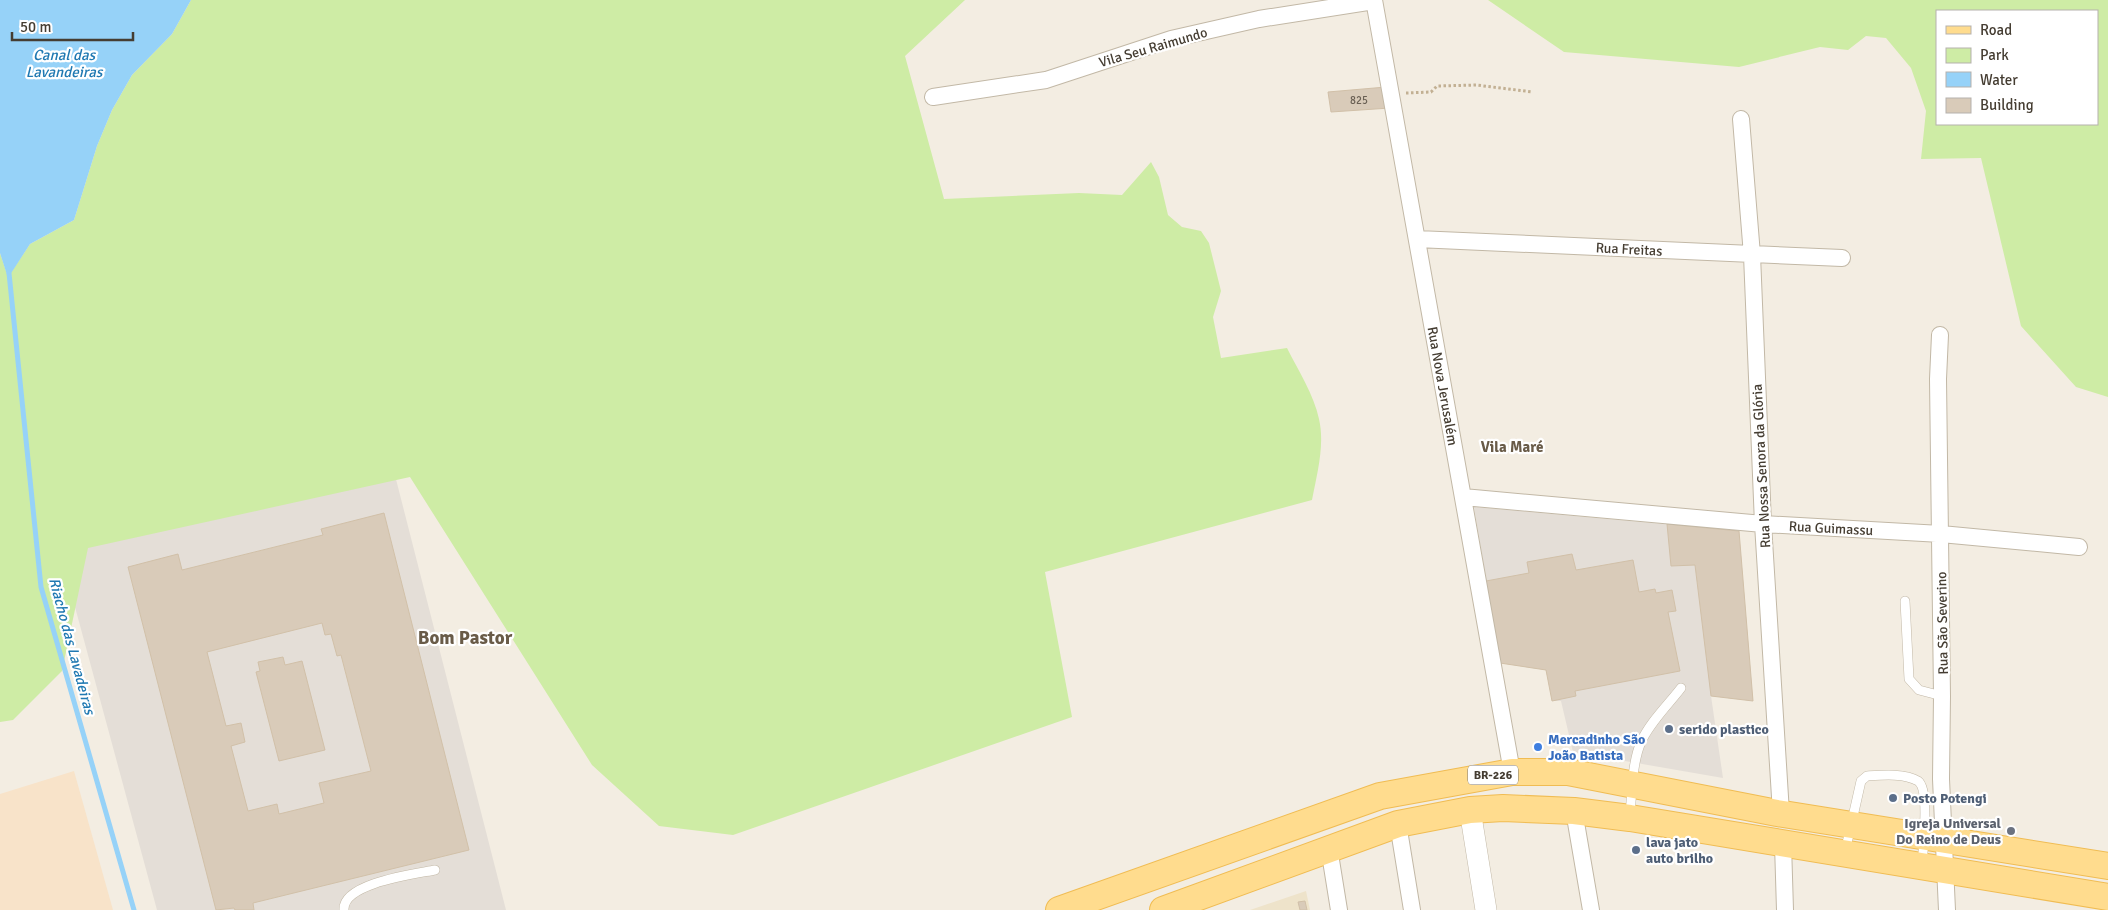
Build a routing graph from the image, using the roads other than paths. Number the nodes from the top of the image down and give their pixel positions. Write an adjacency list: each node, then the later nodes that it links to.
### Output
1 (1374, 1): 2 (street, Vila Seu Raimundo); 4 (street, Rua Nova Jerusalém)
2 (933, 97)
3 (1741, 119): 5 (street, Rua Nossa Senora da Glória)
4 (1416, 239): 5 (street, Rua Freitas); 8 (street, Rua Nova Jerusalém)
5 (1752, 255): 6 (street, Rua Freitas); 9 (street, Rua Nossa Senora da Glória)
6 (1842, 258)
7 (1940, 336): 10 (street, Rua São Severino)
8 (1463, 498): 9 (street, Rua Guimassu); 15 (street, Rua Nova Jerusalém)
9 (1763, 524): 10 (street, Rua Guimassu); 19 (street, Rua Nossa Senora da Glória)
10 (1941, 534): 11 (street, Rua Guimassu); 14 (street, Rua São Severino)
11 (2079, 547)
12 (1905, 601): 14 (lane)
13 (1682, 688): 16 (lane)
14 (1942, 696): 23 (street, Rua São Severino)
15 (1512, 772): 16 (main road, BR-226); 27 (main road, BR-226)
16 (1633, 783): 19 (main road, BR-226); 20 (lane)
17 (1470, 810): 18 (main road); 21 (main road); 38 (street)
18 (1574, 810): 20 (main road); 39 (street)
19 (1781, 813): 22 (main road, BR-226)
20 (1630, 818): 24 (main road)
21 (1398, 824): 25 (main road); 37 (street)
22 (1851, 825): 23 (main road, BR-226); 23 (lane); 26 (lane)
23 (1933, 838): 28 (main road, BR-226); 29 (street, Rua São Severino); 29 (lane)
24 (1783, 844): 26 (main road); 40 (street)
25 (1329, 848): 31 (main road); 36 (street)
26 (1845, 853): 29 (main road)
27 (1196, 861): 31 (main road); 34 (main road, BR-226)
28 (2108, 866)
29 (1934, 868): 32 (main road); 41 (street, Rua São Severino)
30 (435, 870): 33 (lane)
31 (1205, 893): 35 (main road)
32 (2108, 897)
33 (344, 910)
34 (1058, 910)
35 (1163, 910)
36 (1339, 910)
37 (1412, 910)
38 (1486, 910)
39 (1591, 910)
40 (1785, 910)
41 (1947, 910)

